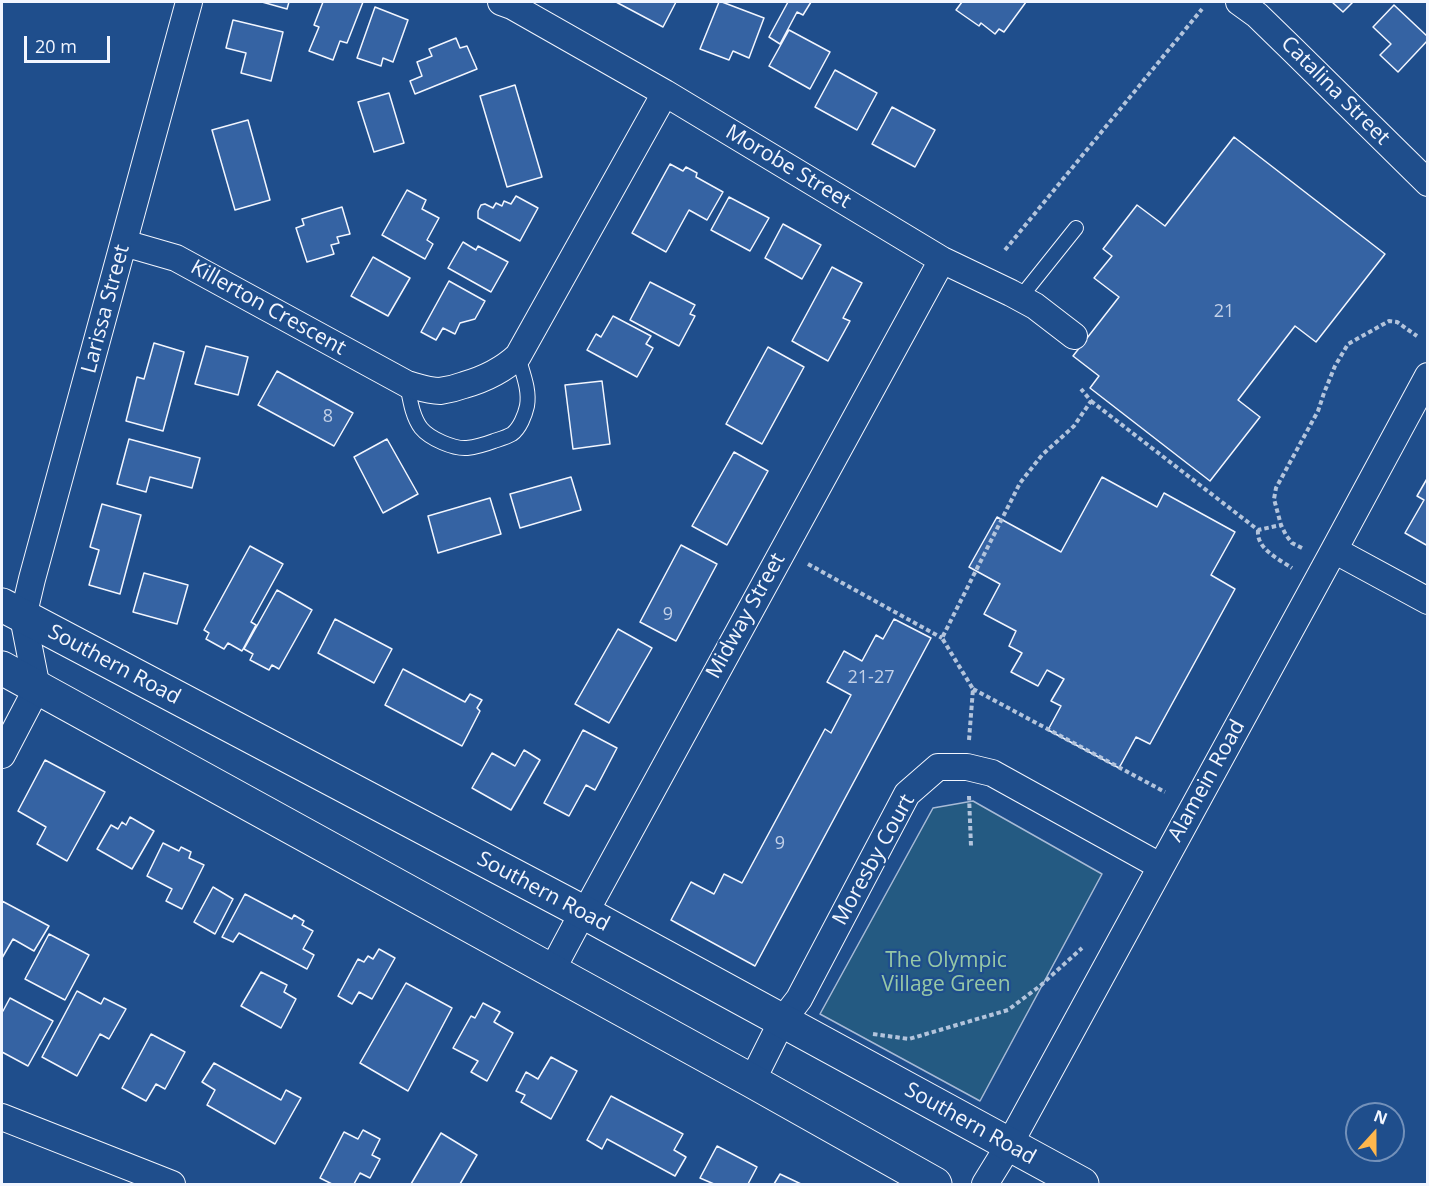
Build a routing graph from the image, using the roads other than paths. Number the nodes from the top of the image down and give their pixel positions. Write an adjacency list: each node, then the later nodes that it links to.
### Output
1 (189, 2): 7 (street, Larissa Street)
2 (1239, 2): 5 (street, Catalina Street)
3 (509, 3): 4 (street, Morobe Street)
4 (665, 93): 8 (street, Morobe Street); 11 (street, Killerton Crescent)
5 (1428, 183)
6 (1076, 228): 9 (lane)
7 (124, 243): 13 (street, Killerton Crescent); 16 (street, Larissa Street)
8 (942, 260): 9 (street, Morobe Street); 21 (street, Midway Street)
9 (1020, 298): 10 (street, Morobe Street)
10 (1074, 336)
11 (518, 356): 13 (street, Killerton Crescent); 13 (lane)
12 (1428, 376): 14 (street, Alamein Road)
13 (407, 384)
14 (1334, 550): 15 (street); 20 (street, Alamein Road)
15 (1428, 601)
16 (12, 611): 18 (street); 21 (main road, Southern Road)
17 (2, 669): 18 (main road)
18 (37, 688): 19 (street); 22 (main road)
19 (2, 755)
20 (1160, 866): 23 (street, Moresby Court); 26 (street, Alamein Road)
21 (582, 912): 22 (street, Midway Street); 23 (main road, Southern Road)
22 (551, 972): 24 (main road)
23 (782, 1021): 24 (street, Moresby Court); 26 (main road, Southern Road)
24 (752, 1081): 28 (main road)
25 (2, 1117): 27 (street)
26 (1009, 1145): 29 (street, Alamein Road); 30 (main road, Southern Road)
27 (172, 1185)
28 (935, 1185)
29 (985, 1185)
30 (1082, 1185)

